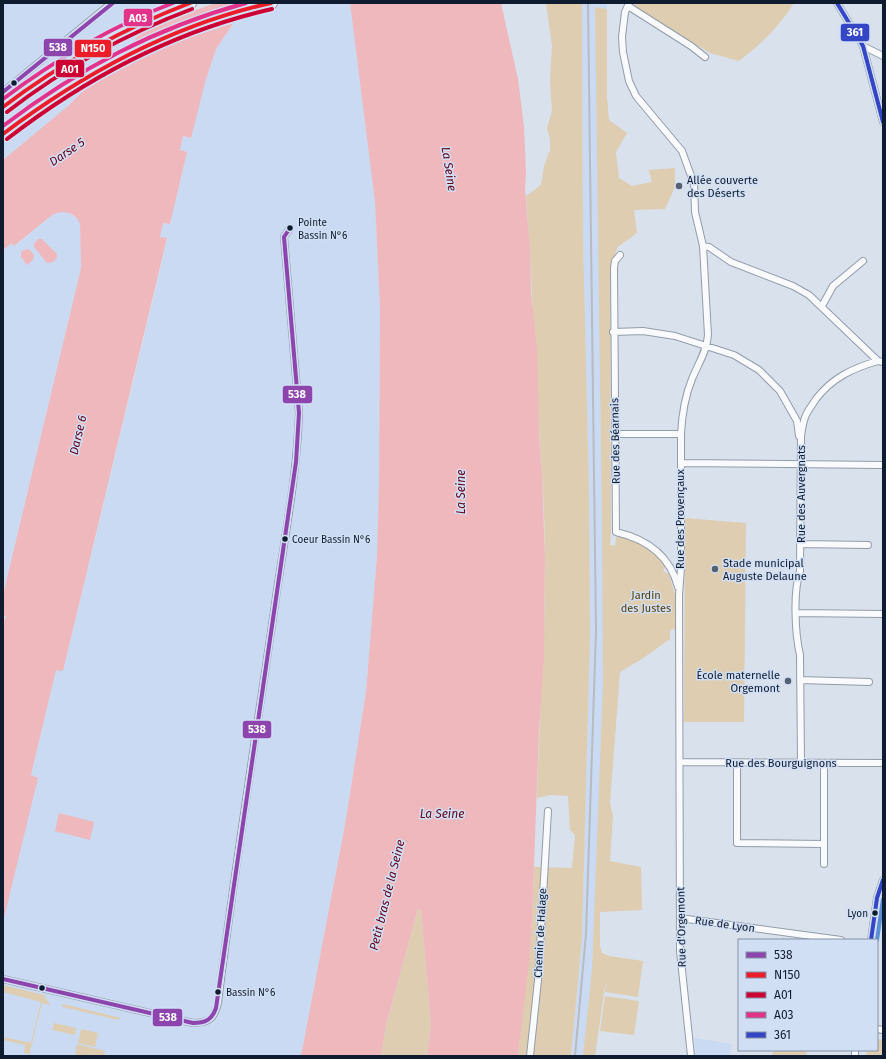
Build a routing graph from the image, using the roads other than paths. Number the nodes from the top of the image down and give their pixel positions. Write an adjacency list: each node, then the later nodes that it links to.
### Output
1 (190, 3): 10 (highway)
2 (271, 3): 12 (highway)
3 (837, 3): 6 (street)
4 (628, 4): 8 (street); 14 (street, Rue des Provençaux)
5 (109, 5): 9 (street)
6 (863, 46): 7 (street); 11 (street)
7 (883, 56)
8 (705, 57)
9 (3, 92)
10 (3, 107)
11 (883, 122)
12 (3, 134)
13 (290, 228): 47 (street)
14 (703, 246): 17 (street); 19 (street, Rue des Provençaux)
15 (620, 256): 18 (street, Rue des Béarnais)
16 (863, 262): 17 (street)
17 (822, 306): 20 (street)
18 (614, 332): 19 (street); 21 (street, Rue des Béarnais)
19 (708, 346): 22 (street, Rue des Provençaux); 23 (street)
20 (881, 361): 23 (street, Rue des Auvergnats)
21 (615, 434): 22 (street); 29 (street, Rue des Béarnais)
22 (681, 434): 24 (street, Rue des Provençaux)
23 (801, 452): 25 (street, Rue des Auvergnats)
24 (680, 463): 25 (street); 29 (street, Rue des Provençaux)
25 (801, 464): 26 (street); 27 (street, Rue des Auvergnats)
26 (883, 465)
27 (800, 544): 28 (street); 30 (street, Rue des Auvergnats)
28 (868, 545)
29 (679, 595): 34 (street, Rue des Provençaux)
30 (796, 613): 31 (street); 32 (street, Rue des Auvergnats)
31 (883, 614)
32 (800, 680): 33 (street); 36 (street, Rue des Auvergnats)
33 (869, 682)
34 (680, 762): 35 (street, Rue des Bourguignons); 39 (street, Rue des Provençaux)
35 (737, 763): 36 (street, Rue des Bourguignons); 41 (street)
36 (801, 763): 37 (street, Rue des Bourguignons)
37 (824, 763): 38 (street, Rue des Bourguignons); 41 (street)
38 (883, 763)
39 (680, 797): 44 (street, Rue d'Orgemont)
40 (548, 811): 48 (street, Chemin de Halage)
41 (824, 844): 42 (street)
42 (824, 864)
43 (883, 880): 46 (street)
44 (680, 918): 45 (street, Rue de Lyon); 49 (street, Rue d'Orgemont)
45 (834, 939)
46 (871, 939)
47 (3, 979)
48 (530, 1056)
49 (691, 1056)

